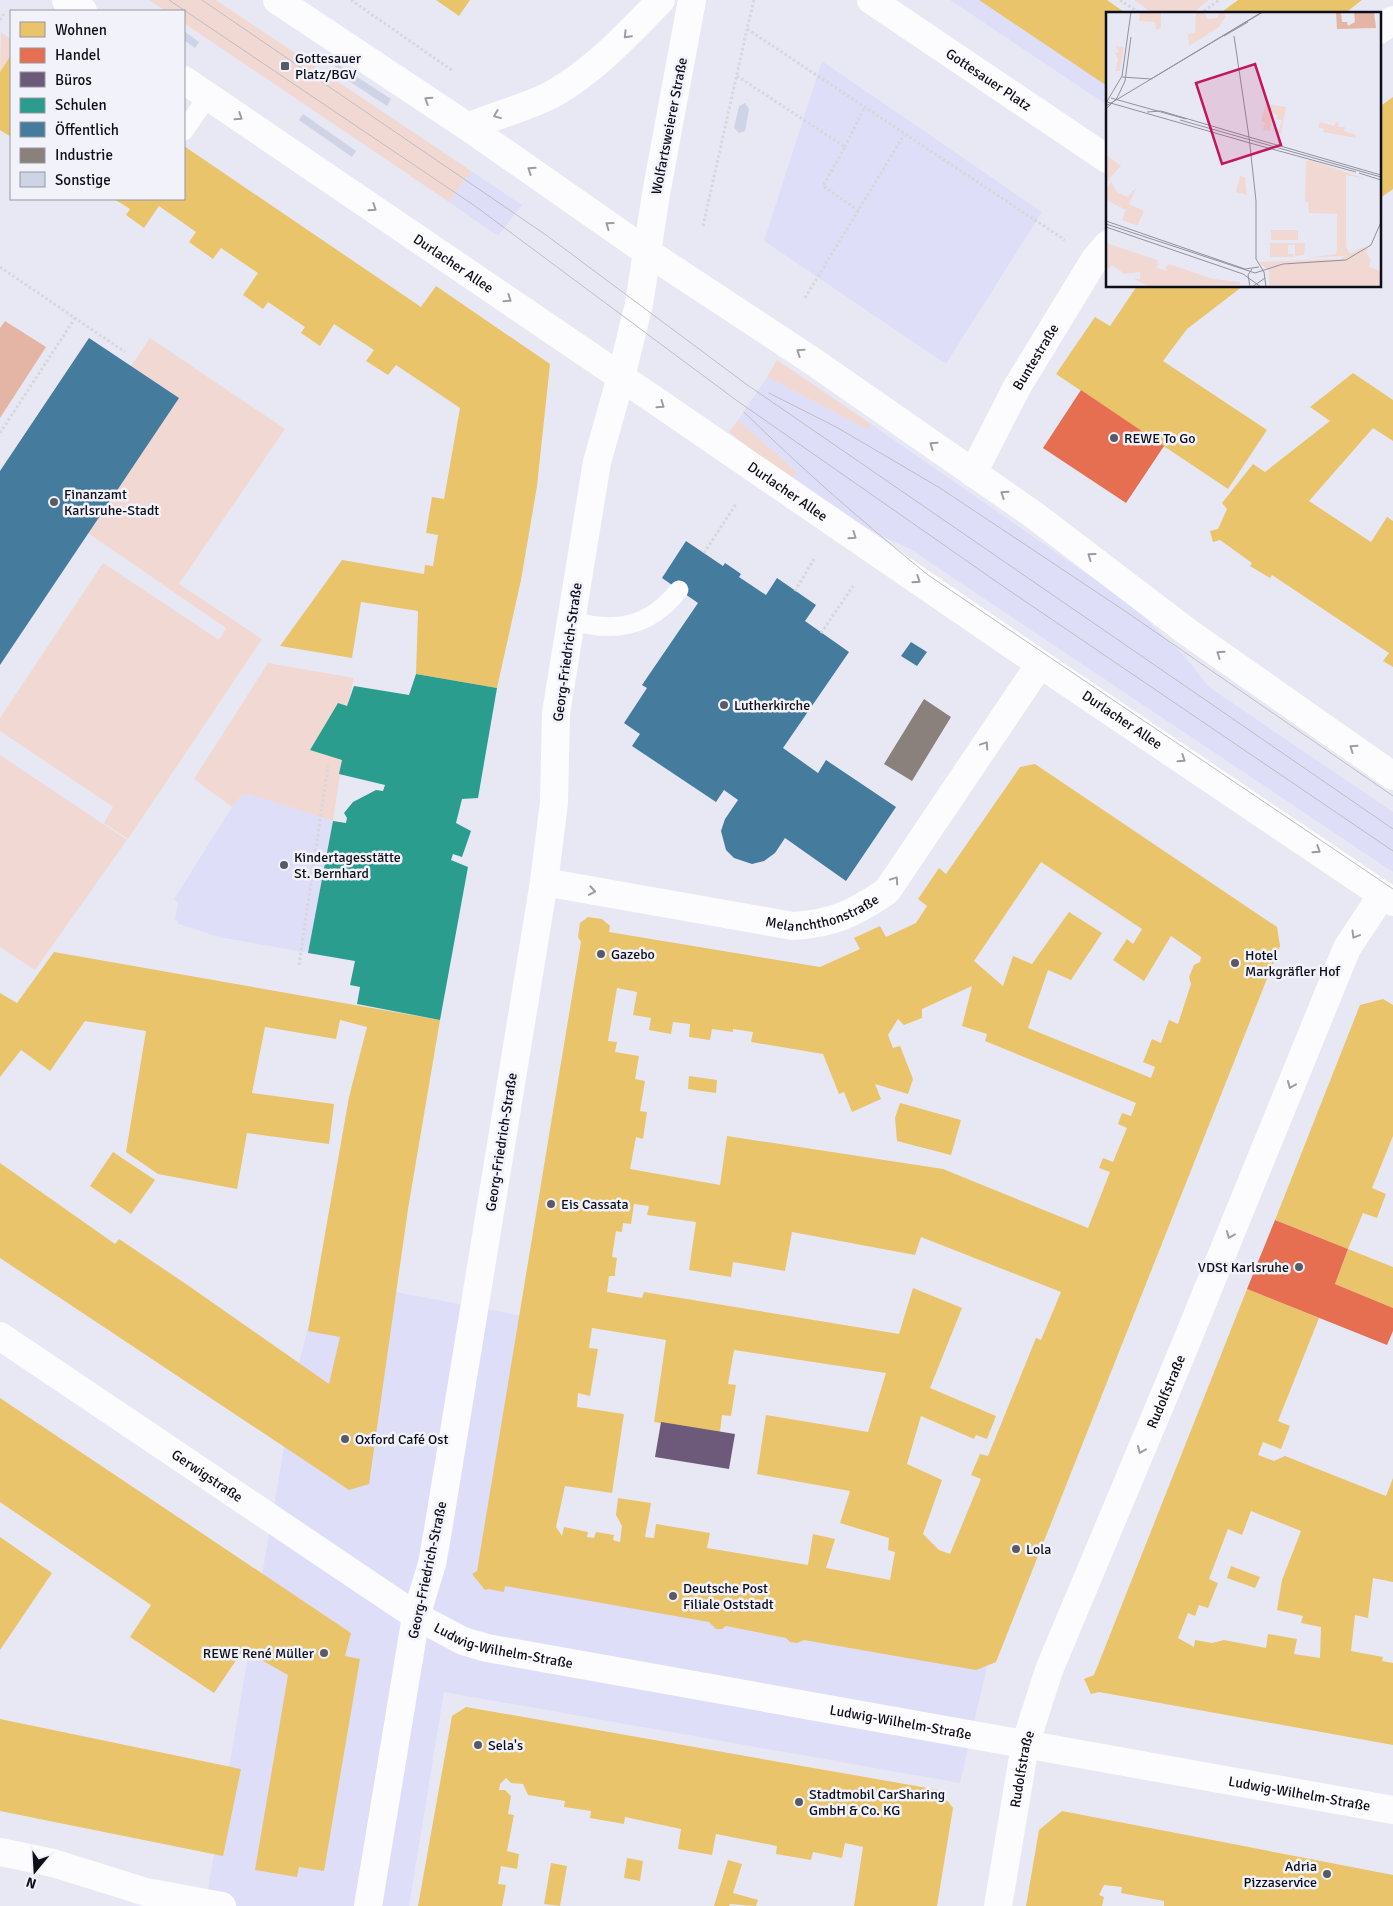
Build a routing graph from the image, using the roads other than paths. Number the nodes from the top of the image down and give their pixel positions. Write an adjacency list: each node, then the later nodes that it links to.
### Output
1 (66, 0): 6 (street)
2 (277, 0): 11 (street, one-way to 2)
3 (661, 0): 11 (street, one-way to 11)
4 (692, 0): 14 (street, Wolfartsweierer Straße)
5 (871, 0): 13 (street, Gottesauer Platz)
6 (81, 10)
7 (1393, 20): 8 (street)
8 (1380, 29)
9 (185, 81): 10 (street, Durlacher Allee)
10 (208, 96): 12 (lane); 16 (street, Durlacher Allee, one-way to 16)
11 (468, 127): 14 (street, one-way to 11)
12 (185, 130)
13 (1106, 158)
14 (647, 252): 16 (street, Wolfartsweierer Straße); 17 (street, one-way to 14)
15 (1101, 252): 17 (street, Buntestraße)
16 (621, 377): 19 (street, Georg-Friedrich-Straße); 20 (street, Durlacher Allee, one-way to 20)
17 (973, 473): 21 (street, one-way to 17)
18 (679, 590): 19 (lane)
19 (571, 620): 22 (street, Georg-Friedrich-Straße)
20 (1040, 664): 22 (street, Melanchthonstraße, one-way to 20); 23 (street, Durlacher Allee, one-way to 23)
21 (1393, 776)
22 (544, 882): 25 (street, Georg-Friedrich-Straße)
23 (1388, 899): 26 (street, Rudolfstraße, one-way to 26)
24 (0, 1336): 25 (street, Gerwigstraße)
25 (416, 1616): 26 (street, Ludwig-Wilhelm-Straße); 30 (street, Georg-Friedrich-Straße)
26 (1025, 1745): 27 (street, Ludwig-Wilhelm-Straße); 31 (street, Rudolfstraße)
27 (1393, 1810)
28 (0, 1852): 29 (street)
29 (222, 1906)
30 (368, 1906)
31 (998, 1906)

